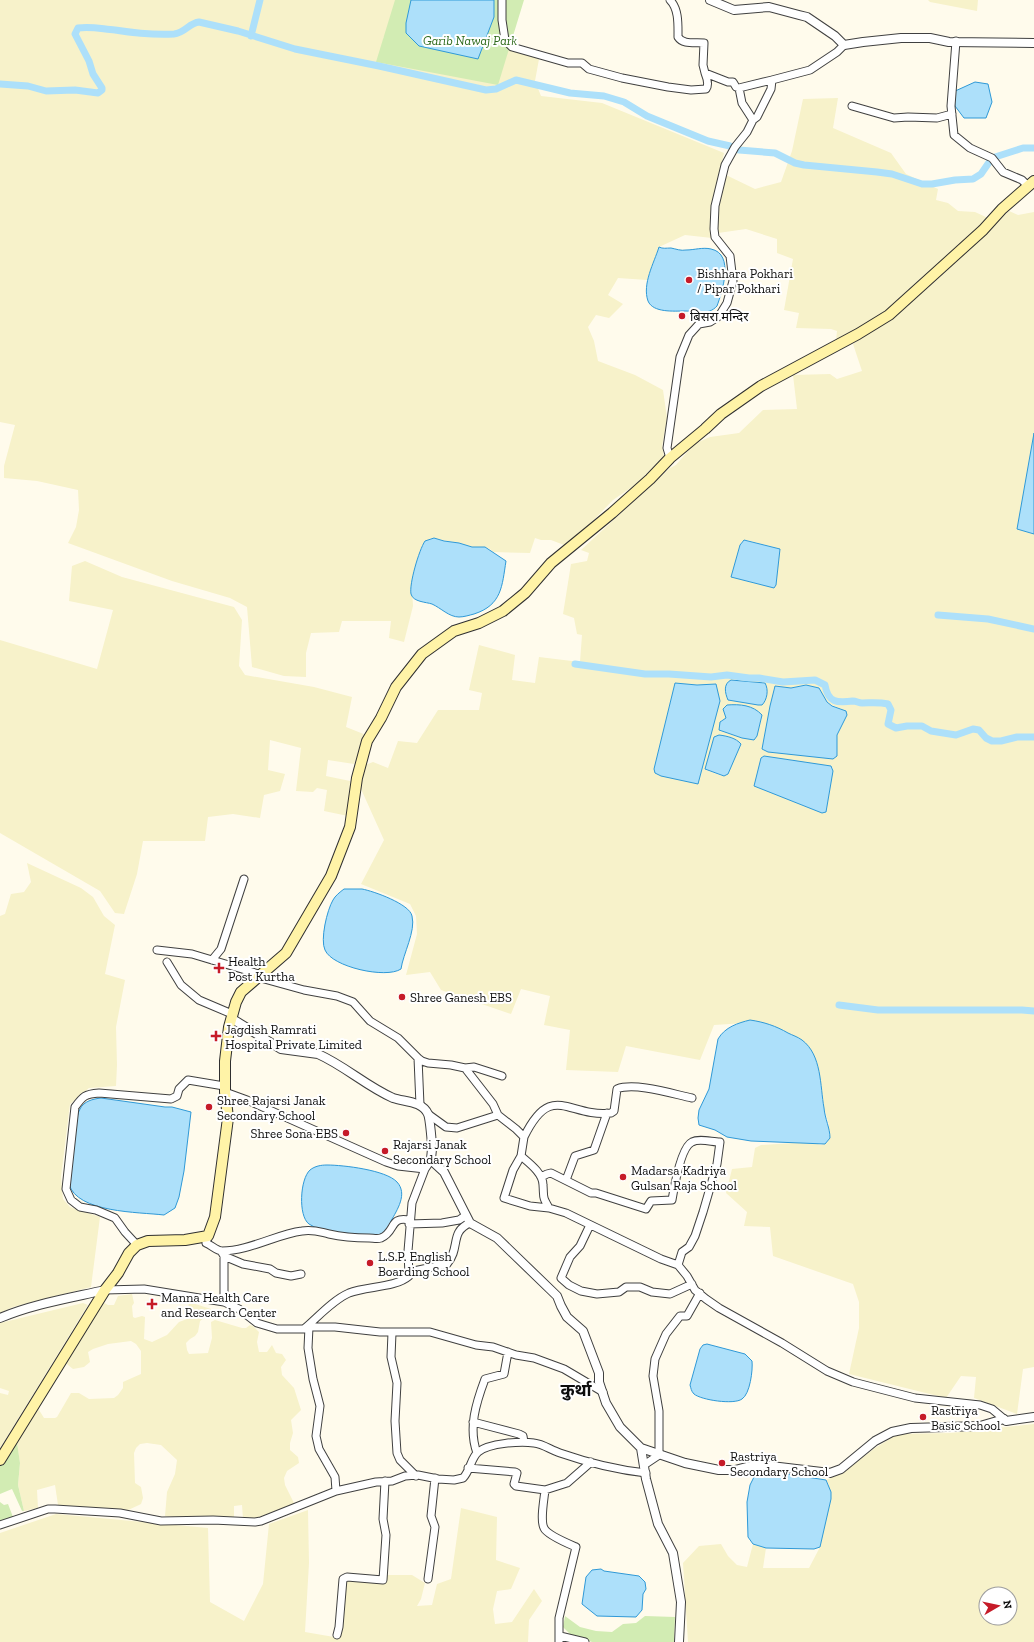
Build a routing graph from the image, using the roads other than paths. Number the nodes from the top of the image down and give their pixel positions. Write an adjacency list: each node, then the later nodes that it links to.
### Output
1 (502, 0): 7 (street)
2 (670, 0): 7 (street)
3 (710, 0): 6 (street)
4 (956, 42): 5 (street); 6 (street); 11 (street)
5 (1034, 42)
6 (844, 45): 8 (street)
7 (705, 73): 9 (street)
8 (772, 80): 9 (street); 12 (street)
9 (739, 88): 12 (street)
10 (852, 106): 11 (street)
11 (952, 114): 13 (street)
12 (753, 120): 14 (street)
13 (1031, 184): 14 (main road)
14 (670, 458): 19 (main road)
15 (244, 879): 17 (street)
16 (157, 950): 17 (street)
17 (212, 960): 19 (street)
18 (167, 962): 20 (street)
19 (260, 976): 20 (main road); 21 (street)
20 (231, 1016): 24 (main road); 26 (street)
21 (418, 1058): 22 (street); 26 (street)
22 (465, 1068): 23 (street); 29 (street)
23 (502, 1076)
24 (224, 1089): 33 (street); 40 (main road); 41 (street)
25 (692, 1098): 27 (street)
26 (420, 1105): 28 (street)
27 (607, 1113): 30 (street); 35 (street)
28 (428, 1114): 29 (street); 32 (street)
29 (498, 1116): 30 (street)
30 (524, 1137): 31 (street)
31 (521, 1156): 34 (street); 36 (street)
32 (431, 1160): 33 (street); 37 (street)
33 (425, 1169): 38 (street)
34 (541, 1177): 35 (street); 36 (street)
35 (566, 1180): 43 (street)
36 (549, 1208): 39 (street)
37 (468, 1219): 38 (street); 44 (street); 54 (street)
38 (409, 1222): 42 (street); 44 (street)
39 (590, 1225): 43 (street); 46 (street)
40 (208, 1236): 41 (main road); 42 (street)
41 (137, 1245): 47 (main road)
42 (222, 1253): 45 (street); 49 (street)
43 (678, 1265): 46 (street)
44 (410, 1272): 51 (street)
45 (301, 1274)
46 (692, 1284): 48 (street)
47 (105, 1290): 49 (street); 50 (street); 62 (main road)
48 (700, 1293): 56 (street); 61 (street)
49 (224, 1302): 51 (street)
50 (0, 1318)
51 (306, 1328): 52 (street); 71 (street)
52 (392, 1333): 53 (street); 67 (street)
53 (508, 1352): 54 (street); 57 (street)
54 (603, 1392): 59 (street)
55 (1034, 1417): 56 (street)
56 (1004, 1419): 61 (street)
57 (473, 1422): 58 (street); 60 (street)
58 (524, 1442): 60 (street); 63 (street)
59 (641, 1448): 61 (street); 64 (street)
60 (477, 1453): 65 (street)
61 (660, 1455): 64 (street)
62 (0, 1460)
63 (591, 1462): 66 (street); 70 (street)
64 (644, 1465): 66 (street)
65 (468, 1468): 68 (street); 70 (street)
66 (646, 1474): 77 (street)
67 (416, 1476): 68 (street); 69 (street)
68 (435, 1478): 73 (street)
69 (385, 1481): 71 (street); 74 (street)
70 (545, 1490): 75 (street)
71 (336, 1491): 72 (street)
72 (0, 1525)
73 (428, 1578)
74 (337, 1634)
75 (559, 1639): 76 (street)
76 (585, 1642)
77 (679, 1642)

